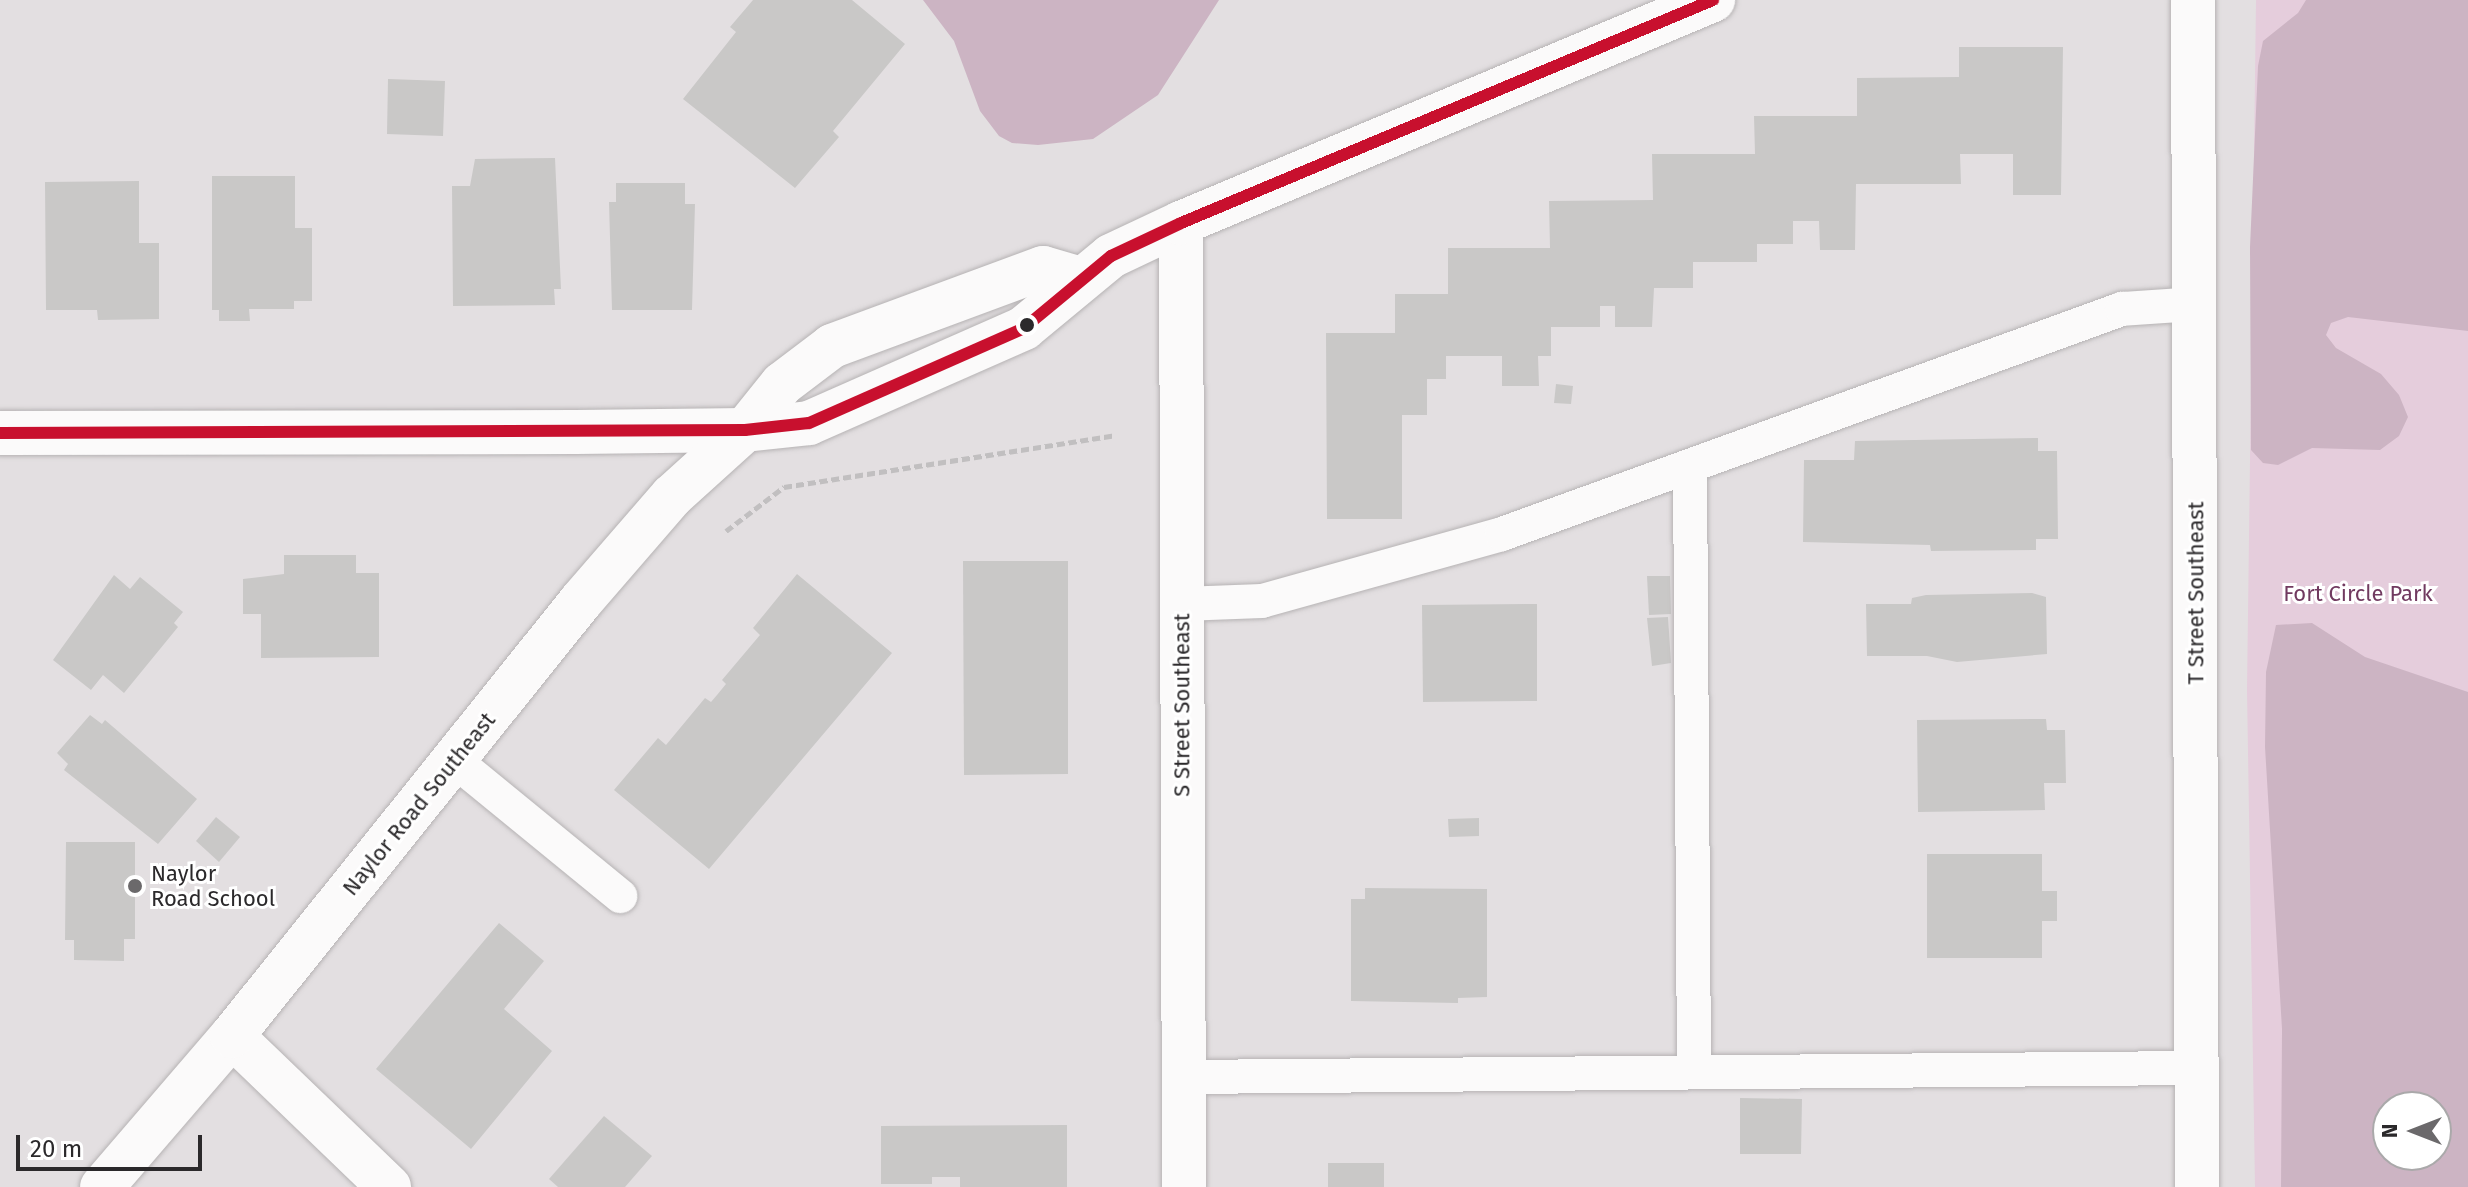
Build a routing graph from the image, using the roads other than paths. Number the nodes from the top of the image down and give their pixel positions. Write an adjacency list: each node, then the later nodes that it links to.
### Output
1 (1713, 0): 3 (street)
2 (2193, 0): 5 (street, T Street Southeast)
3 (1181, 223): 4 (street); 9 (street, S Street Southeast)
4 (1081, 279): 6 (street); 6 (street, Naylor Road Southeast)
5 (2195, 304): 8 (lane); 13 (street, T Street Southeast)
6 (745, 430): 7 (street); 10 (street, Naylor Road Southeast)
7 (0, 433)
8 (1690, 466): 9 (lane); 14 (lane)
9 (1182, 604): 15 (street, S Street Southeast)
10 (454, 760): 11 (lane); 12 (street, Naylor Road Southeast)
11 (620, 896)
12 (232, 1036): 16 (street, Naylor Road Southeast); 17 (street)
13 (2198, 1068): 14 (lane); 19 (street, T Street Southeast)
14 (1694, 1070): 15 (lane)
15 (1183, 1077): 18 (street, S Street Southeast)
16 (102, 1187)
17 (389, 1187)
18 (1184, 1187)
19 (2197, 1187)

